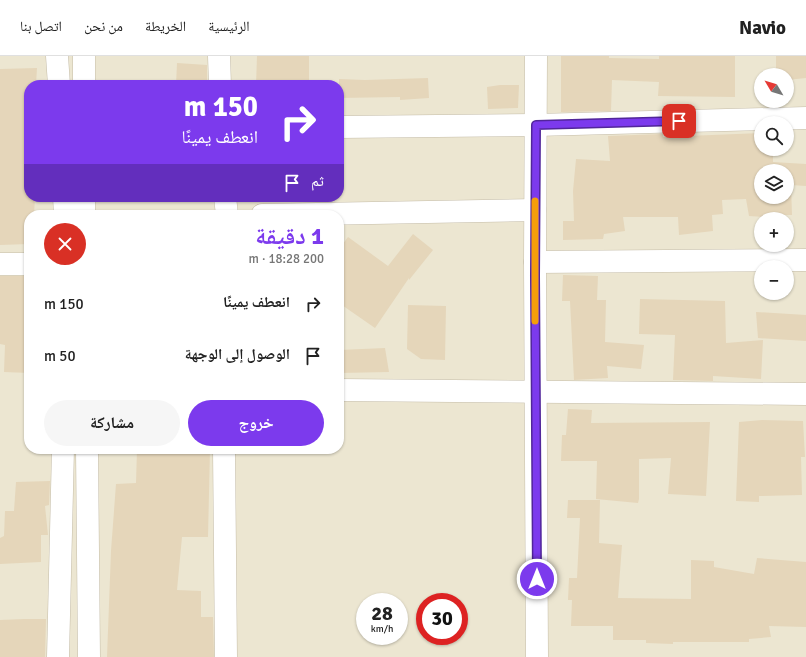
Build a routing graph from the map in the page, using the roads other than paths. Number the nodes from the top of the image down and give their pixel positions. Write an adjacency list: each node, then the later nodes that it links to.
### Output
1 (57, 56): 5 (street)
2 (84, 56): 6 (street)
3 (219, 56): 7 (street)
4 (536, 56): 9 (street)
5 (59, 80)
6 (84, 80)
7 (220, 80)
8 (806, 118): 9 (street)
9 (536, 125): 10 (street); 11 (street)
10 (344, 127)
11 (535, 210): 12 (street); 14 (street)
12 (344, 213)
13 (806, 260): 14 (street)
14 (535, 262): 18 (street)
15 (0, 264): 16 (street)
16 (24, 264)
17 (344, 390): 18 (street)
18 (536, 392): 19 (street); 26 (street)
19 (806, 394)
20 (63, 454): 23 (street)
21 (87, 454): 24 (street)
22 (224, 454): 25 (street)
23 (58, 657)
24 (89, 657)
25 (226, 657)
26 (537, 657)

